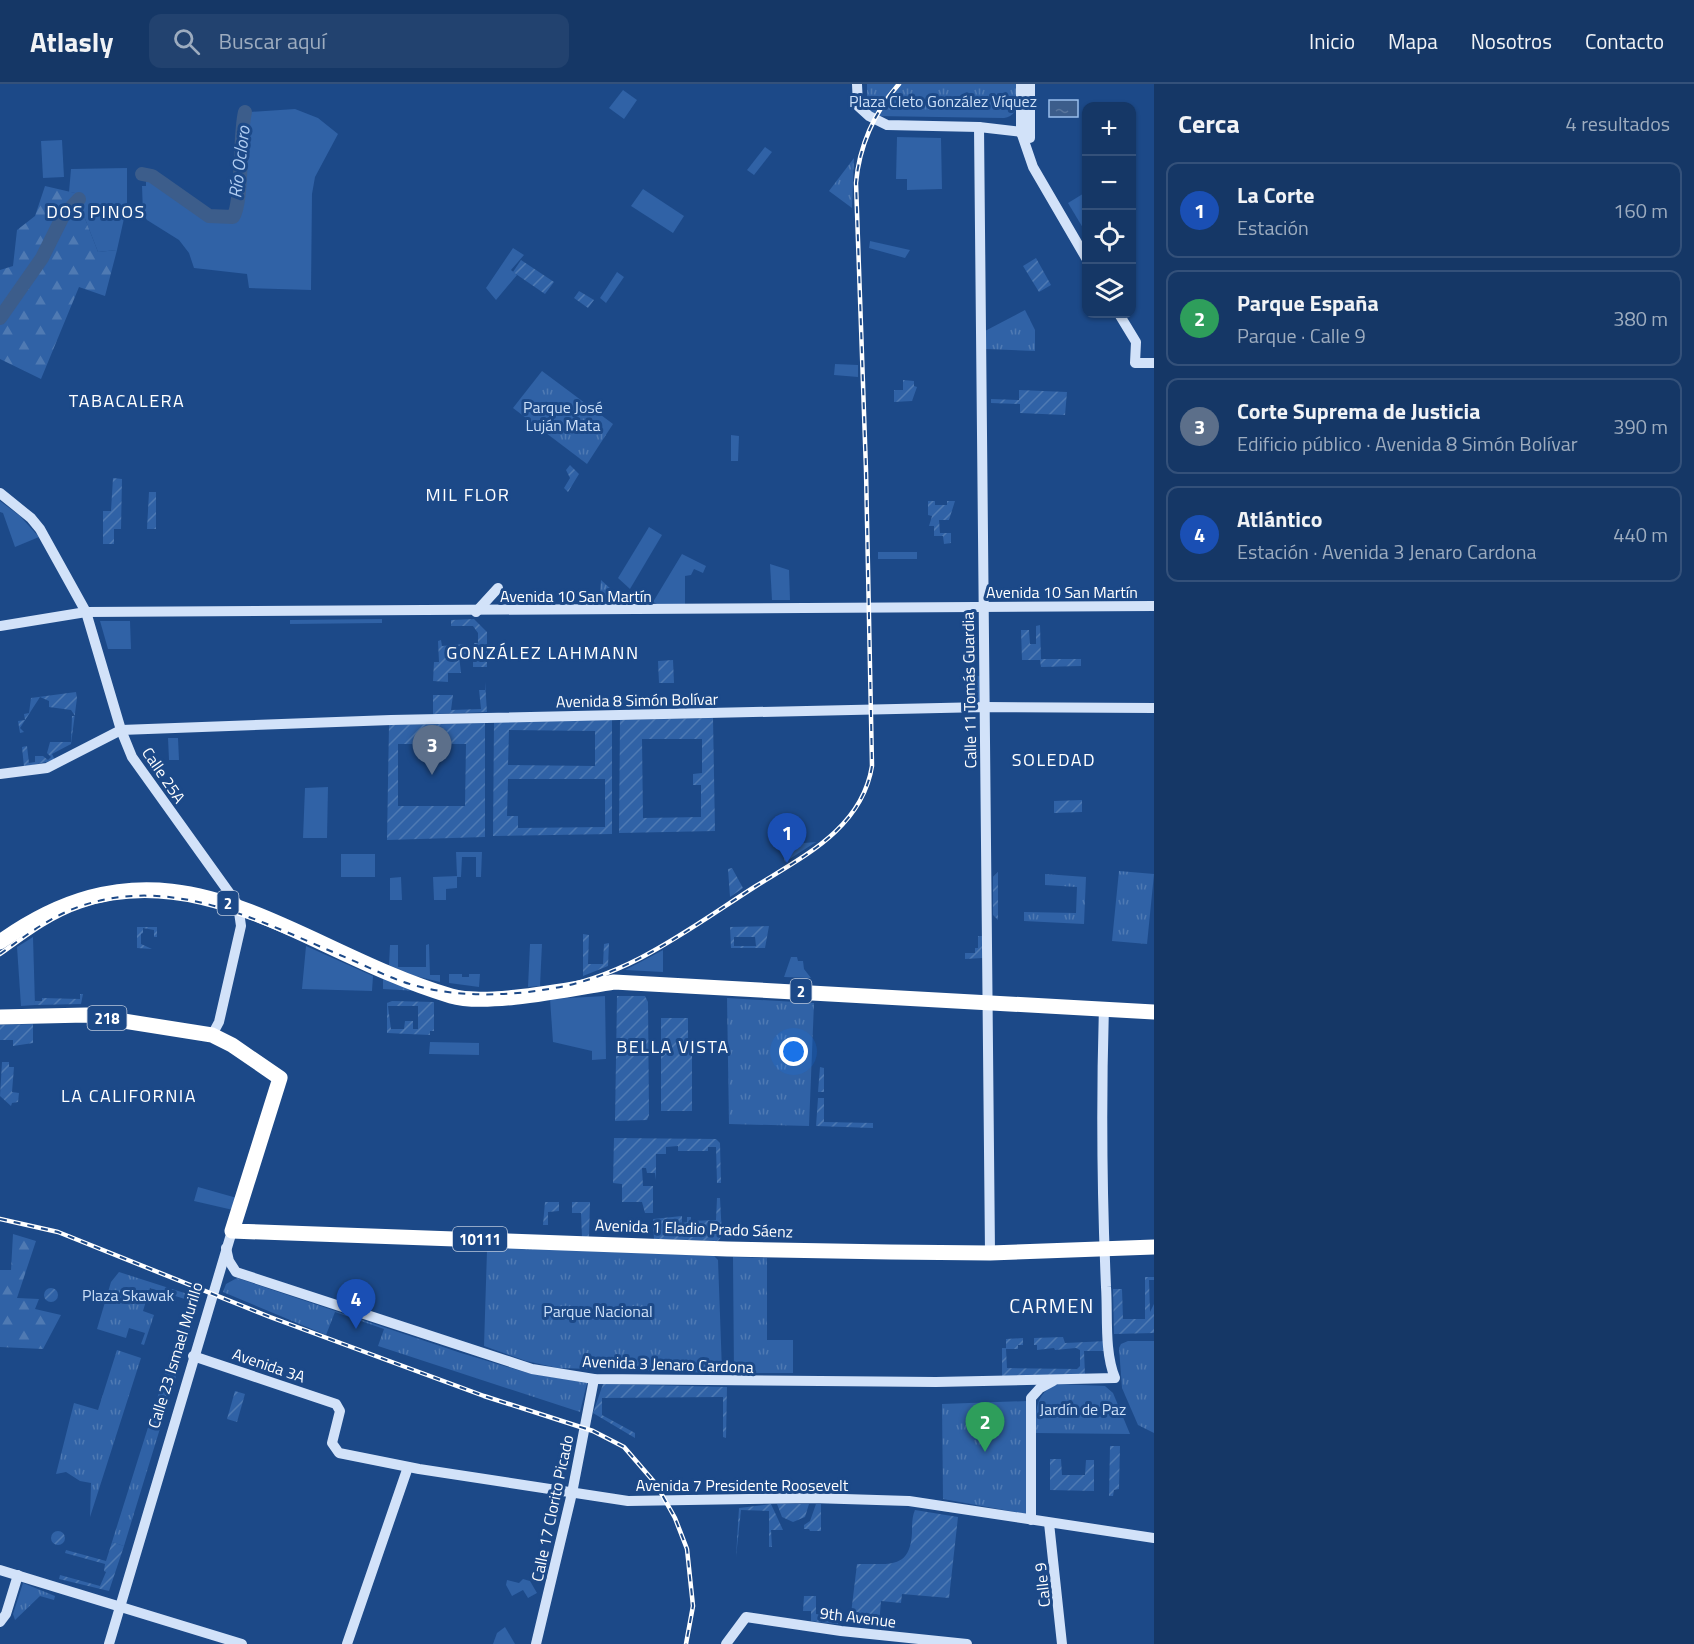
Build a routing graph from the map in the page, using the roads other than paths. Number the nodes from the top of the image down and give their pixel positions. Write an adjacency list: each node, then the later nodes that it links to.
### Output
1 (857, 84): 4 (street)
2 (1021, 84): 5 (street)
3 (1030, 84): 5 (street)
4 (979, 127): 5 (street); 12 (street, Calle 11 Tomás Guardia)
5 (1025, 132): 6 (street)
6 (1082, 251)
7 (1121, 318): 8 (street)
8 (1154, 363)
9 (0, 493): 13 (street, Calle 25A)
10 (498, 588): 14 (street)
11 (1154, 606): 12 (street, Avenida 10 San Martín)
12 (982, 607): 14 (street, Avenida 10 San Martín); 16 (street, Calle 11 Tomás Guardia)
13 (86, 612): 14 (street, Avenida 10 San Martín); 15 (street, Avenida 10 San Martín); 18 (street, Calle 25A)
14 (476, 612)
15 (0, 626)
16 (985, 707): 17 (street, Avenida 8 Simón Bolívar); 18 (street, Avenida 8 Simón Bolívar); 22 (street, Calle 11 Tomás Guardia)
17 (1154, 708)
18 (122, 730): 19 (street); 20 (street, Calle 25A)
19 (0, 774)
20 (238, 905): 21 (highway, 2); 22 (highway, 2); 26 (street)
21 (0, 942)
22 (988, 1001): 23 (highway, 2); 31 (street, Calle 11 Tomás Guardia)
23 (1104, 1008): 24 (highway, 2); 28 (street)
24 (1154, 1012)
25 (0, 1017): 26 (highway, 218)
26 (213, 1035): 27 (highway, Calle 23 Ismael Murillo / 218)
27 (232, 1231): 30 (street, Calle 23 Ismael Murillo / 218); 31 (highway, Avenida 1 Eladio Prado Sáenz / 10111)
28 (1104, 1247): 29 (highway, Avenida 1 Eladio Prado Sáenz / 10111); 31 (highway, Avenida 1 Eladio Prado Sáenz / 10111); 36 (street, Avenida 3 Jenaro Cardona)
29 (1154, 1247)
30 (226, 1248): 32 (street); 33 (street, Calle 23 Ismael Murillo / 218)
31 (990, 1252)
32 (236, 1272): 33 (street); 35 (street, Avenida 3 Jenaro Cardona)
33 (214, 1287): 34 (street, Calle 23 Ismael Murillo / 218)
34 (193, 1356): 37 (street, Avenida 3A); 45 (street, Calle 23 Ismael Murillo / 218)
35 (594, 1379): 36 (street, Avenida 3 Jenaro Cardona); 39 (street, Calle 17 Clorito Picado)
36 (1056, 1380): 40 (street)
37 (334, 1448): 38 (street, Avenida 7 Presidente Roosevelt)
38 (408, 1467): 39 (street, Avenida 7 Presidente Roosevelt); 49 (street)
39 (572, 1493): 40 (street, Avenida 7 Presidente Roosevelt); 50 (street, Calle 17 Clorito Picado)
40 (1031, 1520): 41 (street, Avenida 7 Presidente Roosevelt)
41 (1049, 1523): 42 (street, Avenida 7 Presidente Roosevelt); 53 (street, Calle 9)
42 (1154, 1538)
43 (0, 1570): 44 (street)
44 (18, 1575): 45 (street); 46 (street)
45 (120, 1606): 47 (street, Calle 23 Ismael Murillo / 218); 48 (street)
46 (0, 1622)
47 (109, 1644)
48 (242, 1644)
49 (347, 1644)
50 (536, 1644)
51 (726, 1644): 52 (street, 9th Avenue)
52 (967, 1644)
53 (1062, 1644)

